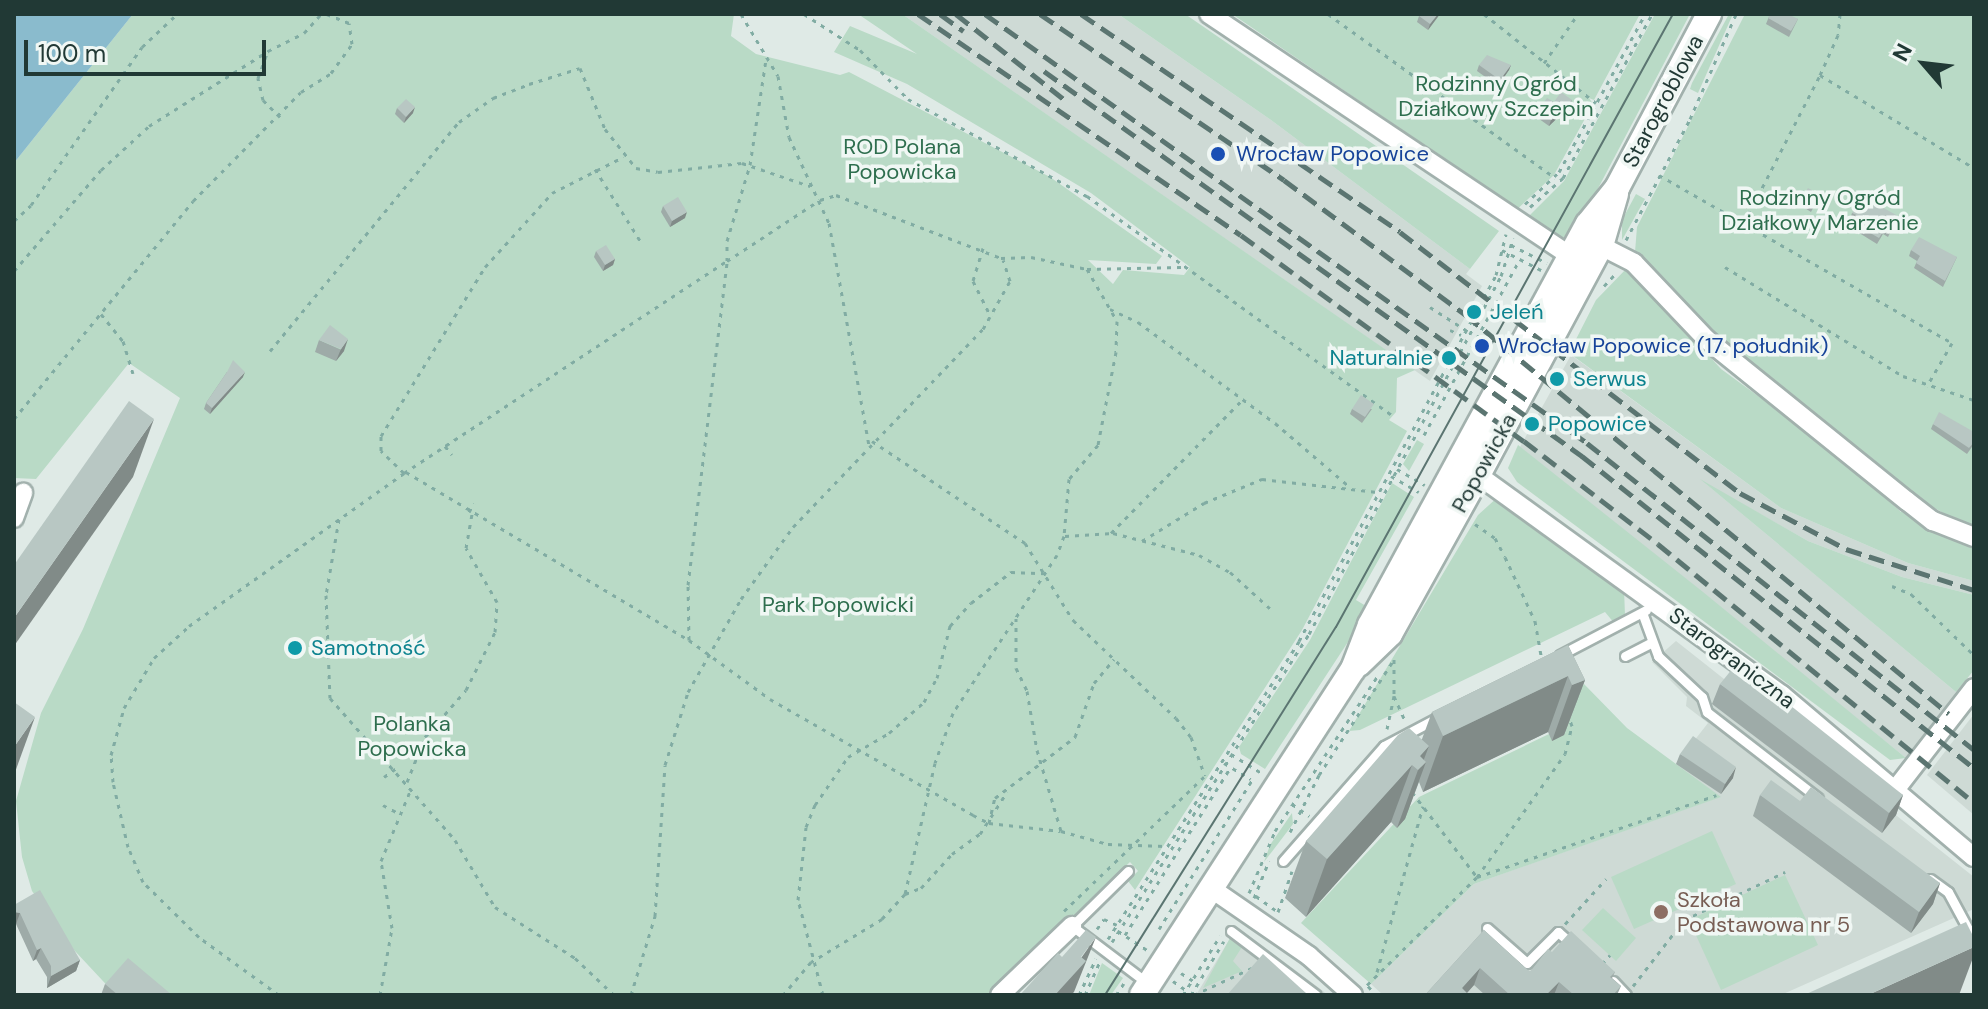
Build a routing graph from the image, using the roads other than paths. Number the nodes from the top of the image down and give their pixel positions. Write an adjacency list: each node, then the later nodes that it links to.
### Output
1 (1209, 14): 5 (street)
2 (1709, 14): 3 (street, Starogroblowa)
3 (1617, 188): 4 (street, Starogroblowa); 5 (street, Starogroblowa)
4 (1601, 246): 6 (street, Popowicka); 9 (street)
5 (1567, 266): 14 (street, Popowicka)
6 (1478, 475): 10 (street, Starograniczna); 14 (street, Popowicka)
7 (23, 493): 8 (street)
8 (14, 518)
9 (1974, 537)
10 (1648, 607): 11 (lane); 13 (lane); 17 (street, Starograniczna)
11 (1652, 642): 12 (lane); 18 (lane)
12 (1625, 656)
13 (1543, 663)
14 (1353, 669): 23 (street, Popowicka)
15 (1974, 688): 17 (street)
16 (1450, 711): 20 (lane)
17 (1895, 790): 19 (street, Starograniczna)
18 (1832, 808)
19 (1974, 857)
20 (1283, 861)
21 (1128, 871): 24 (lane)
22 (1925, 875): 27 (lane)
23 (1212, 889): 30 (street, Popowicka); 31 (street)
24 (1063, 923): 30 (lane); 33 (street)
25 (1487, 928): 28 (lane)
26 (1231, 931): 34 (lane)
27 (1970, 941)
28 (1578, 950)
29 (1599, 968): 32 (lane)
30 (1146, 990)
31 (1349, 990)
32 (1627, 994)
33 (1000, 995)
34 (1316, 995)

